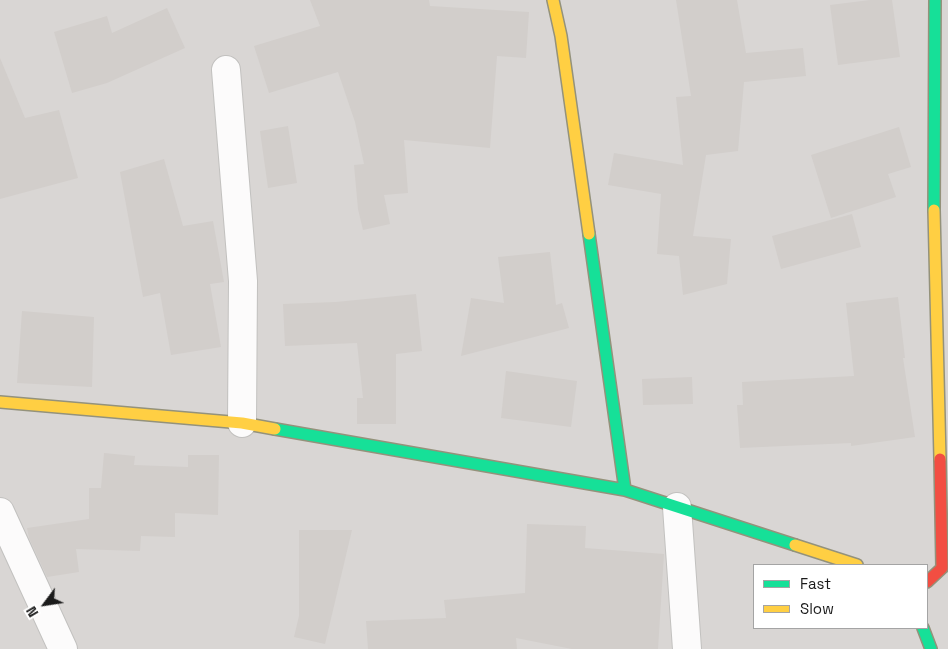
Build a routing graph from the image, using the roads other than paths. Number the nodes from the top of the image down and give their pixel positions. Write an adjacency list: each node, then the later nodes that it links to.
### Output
1 (553, 0): 7 (street)
2 (935, 0): 4 (street)
3 (226, 70): 6 (street)
4 (941, 219): 11 (street)
5 (0, 402): 6 (street)
6 (242, 423): 7 (street)
7 (625, 490): 8 (street)
8 (677, 507): 10 (street); 14 (street)
9 (0, 512): 13 (street)
10 (854, 564)
11 (939, 573)
12 (923, 629): 15 (street)
13 (63, 649)
14 (686, 649)
15 (931, 649)

